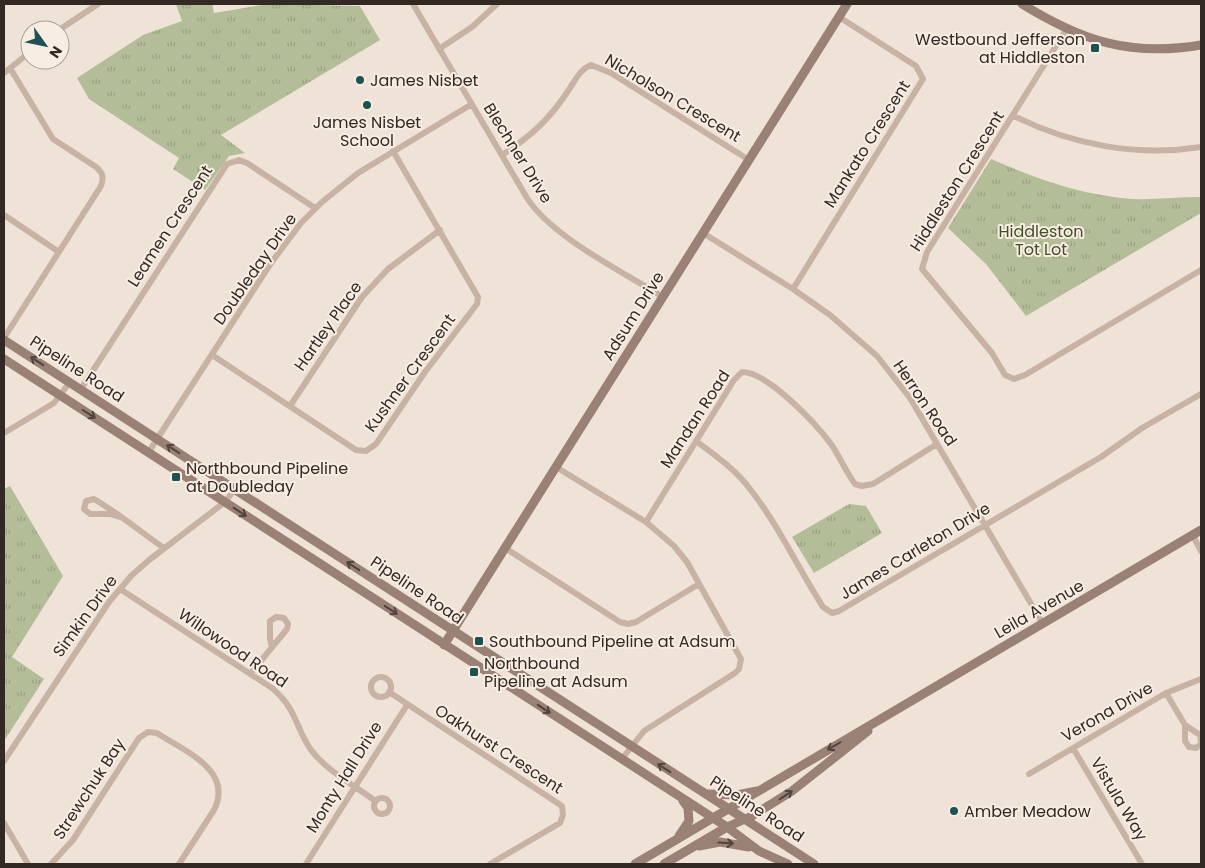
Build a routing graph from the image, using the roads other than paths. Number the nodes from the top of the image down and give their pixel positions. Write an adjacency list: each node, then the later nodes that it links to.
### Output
1 (98, 4): 7 (street)
2 (413, 4): 10 (street, Blechner Drive)
3 (497, 4): 10 (street)
4 (847, 4): 6 (street, Adsum Drive)
5 (1022, 4): 8 (street)
6 (839, 17): 19 (street, Adsum Drive); 26 (street, Mankato Crescent)
7 (70, 23)
8 (1066, 30): 9 (street); 15 (street, Hiddleston Crescent)
9 (1201, 45)
10 (439, 49): 14 (street, Blechner Drive)
11 (20, 60): 12 (street)
12 (10, 68): 13 (street); 24 (street)
13 (4, 73)
14 (472, 104): 17 (street, Doubleday Drive); 18 (street, Blechner Drive)
15 (1014, 116): 16 (street); 25 (street, Hiddleston Crescent)
16 (1201, 147)
17 (393, 151): 20 (street, Doubleday Drive); 22 (street, Kushner Crescent)
18 (502, 155): 19 (street, Nicholson Crescent); 27 (street, Blechner Drive)
19 (749, 160): 23 (street, Adsum Drive)
20 (315, 208): 29 (street, Doubleday Drive); 32 (street, Leamen Crescent)
21 (4, 215): 24 (street)
22 (440, 230): 35 (street, Hartley Place); 35 (street, Kushner Crescent)
23 (703, 233): 26 (street, Herron Road); 27 (street, Adsum Drive)
24 (59, 252): 28 (street)
25 (1201, 270)
26 (793, 289): 39 (street, Herron Road)
27 (663, 297): 41 (street, Adsum Drive)
28 (4, 339): 31 (street, Pipeline Road, one-way to 28)
29 (212, 356): 35 (street, Kushner Crescent); 37 (street, Doubleday Drive)
30 (4, 359): 34 (street, Pipeline Road)
31 (70, 382): 32 (street, Pipeline Road); 34 (street)
32 (81, 389): 37 (street, Pipeline Road)
33 (1201, 394): 46 (street, James Carleton Drive)
34 (61, 396): 36 (street); 40 (street, Pipeline Road, one-way to 40)
35 (290, 406)
36 (4, 433)
37 (157, 439): 40 (street, Doubleday Drive); 42 (street, Pipeline Road, one-way to 37)
38 (696, 441): 39 (street, Mandan Road); 45 (street, Mandan Road); 46 (street, James Carleton Drive)
39 (937, 444): 46 (street, Herron Road)
40 (148, 453): 43 (street, Pipeline Road)
41 (556, 467): 45 (street); 50 (street, Adsum Drive)
42 (235, 489): 43 (street, Simkin Drive); 55 (street, Pipeline Road, one-way to 42)
43 (224, 502): 49 (street, Simkin Drive); 56 (street, Pipeline Road, one-way to 56)
44 (123, 518): 44 (street); 49 (street)
45 (646, 522): 52 (street)
46 (986, 525): 54 (street, Herron Road)
47 (1201, 530): 48 (street, Leila Avenue)
48 (1192, 536): 51 (street); 54 (street, Leila Avenue)
49 (164, 548): 53 (street, Simkin Drive)
50 (505, 548): 52 (street); 55 (street, Adsum Drive)
51 (1201, 551)
52 (699, 584): 66 (street)
53 (120, 589): 58 (street, Willowood Road); 69 (street, Simkin Drive)
54 (1043, 624): 63 (street, Leila Avenue)
55 (453, 631): 56 (street, Adsum Drive); 66 (street, Pipeline Road)
56 (444, 645): 68 (street, Pipeline Road, one-way to 68)
57 (272, 647): 58 (street)
58 (251, 673): 71 (street, Willowood Road)
59 (1201, 679): 61 (street, Verona Drive)
60 (389, 692): 62 (street, Oakhurst Crescent)
61 (1166, 693): 64 (street); 67 (street, Verona Drive)
62 (407, 704): 71 (street, Monty Hall Drive); 88 (street, Oakhurst Crescent)
63 (892, 712): 72 (street, Leila Avenue, one-way to 72); 78 (street, Leila Avenue, one-way to 63)
64 (1185, 725): 65 (street); 65 (street)
65 (1201, 742)
66 (630, 746): 68 (street); 73 (street, Pipeline Road, one-way to 66)
67 (1073, 748): 70 (street, Verona Drive); 93 (street, Vistula Way)
68 (621, 760): 74 (street, Pipeline Road)
69 (4, 761)
70 (1029, 774)
71 (354, 786): 75 (street, Willowood Road); 87 (street, Monty Hall Drive)
72 (762, 790): 73 (street); 76 (street, Leila Avenue)
73 (705, 794): 76 (street, Pipeline Road)
74 (682, 799): 77 (street, Pipeline Road); 81 (street)
75 (375, 801)
76 (730, 809): 77 (street, Leila Avenue); 78 (street, Pipeline Road)
77 (712, 818): 80 (street, Pipeline Road); 81 (street, Leila Avenue)
78 (744, 819): 80 (street, Leila Avenue); 92 (street, Pipeline Road)
79 (4, 823): 84 (street)
80 (726, 827): 82 (street, Leila Avenue); 83 (street, Pipeline Road)
81 (675, 840): 89 (street, Leila Avenue)
82 (693, 847): 83 (street, one-way to 83); 90 (street, Leila Avenue)
83 (759, 850): 91 (street, Pipeline Road)
84 (28, 864)
85 (51, 864): 86 (street, Strewchuk Bay)
86 (179, 864)
87 (306, 864)
88 (490, 864)
89 (634, 864)
90 (664, 864)
91 (788, 864)
92 (814, 864)
93 (1142, 864)

